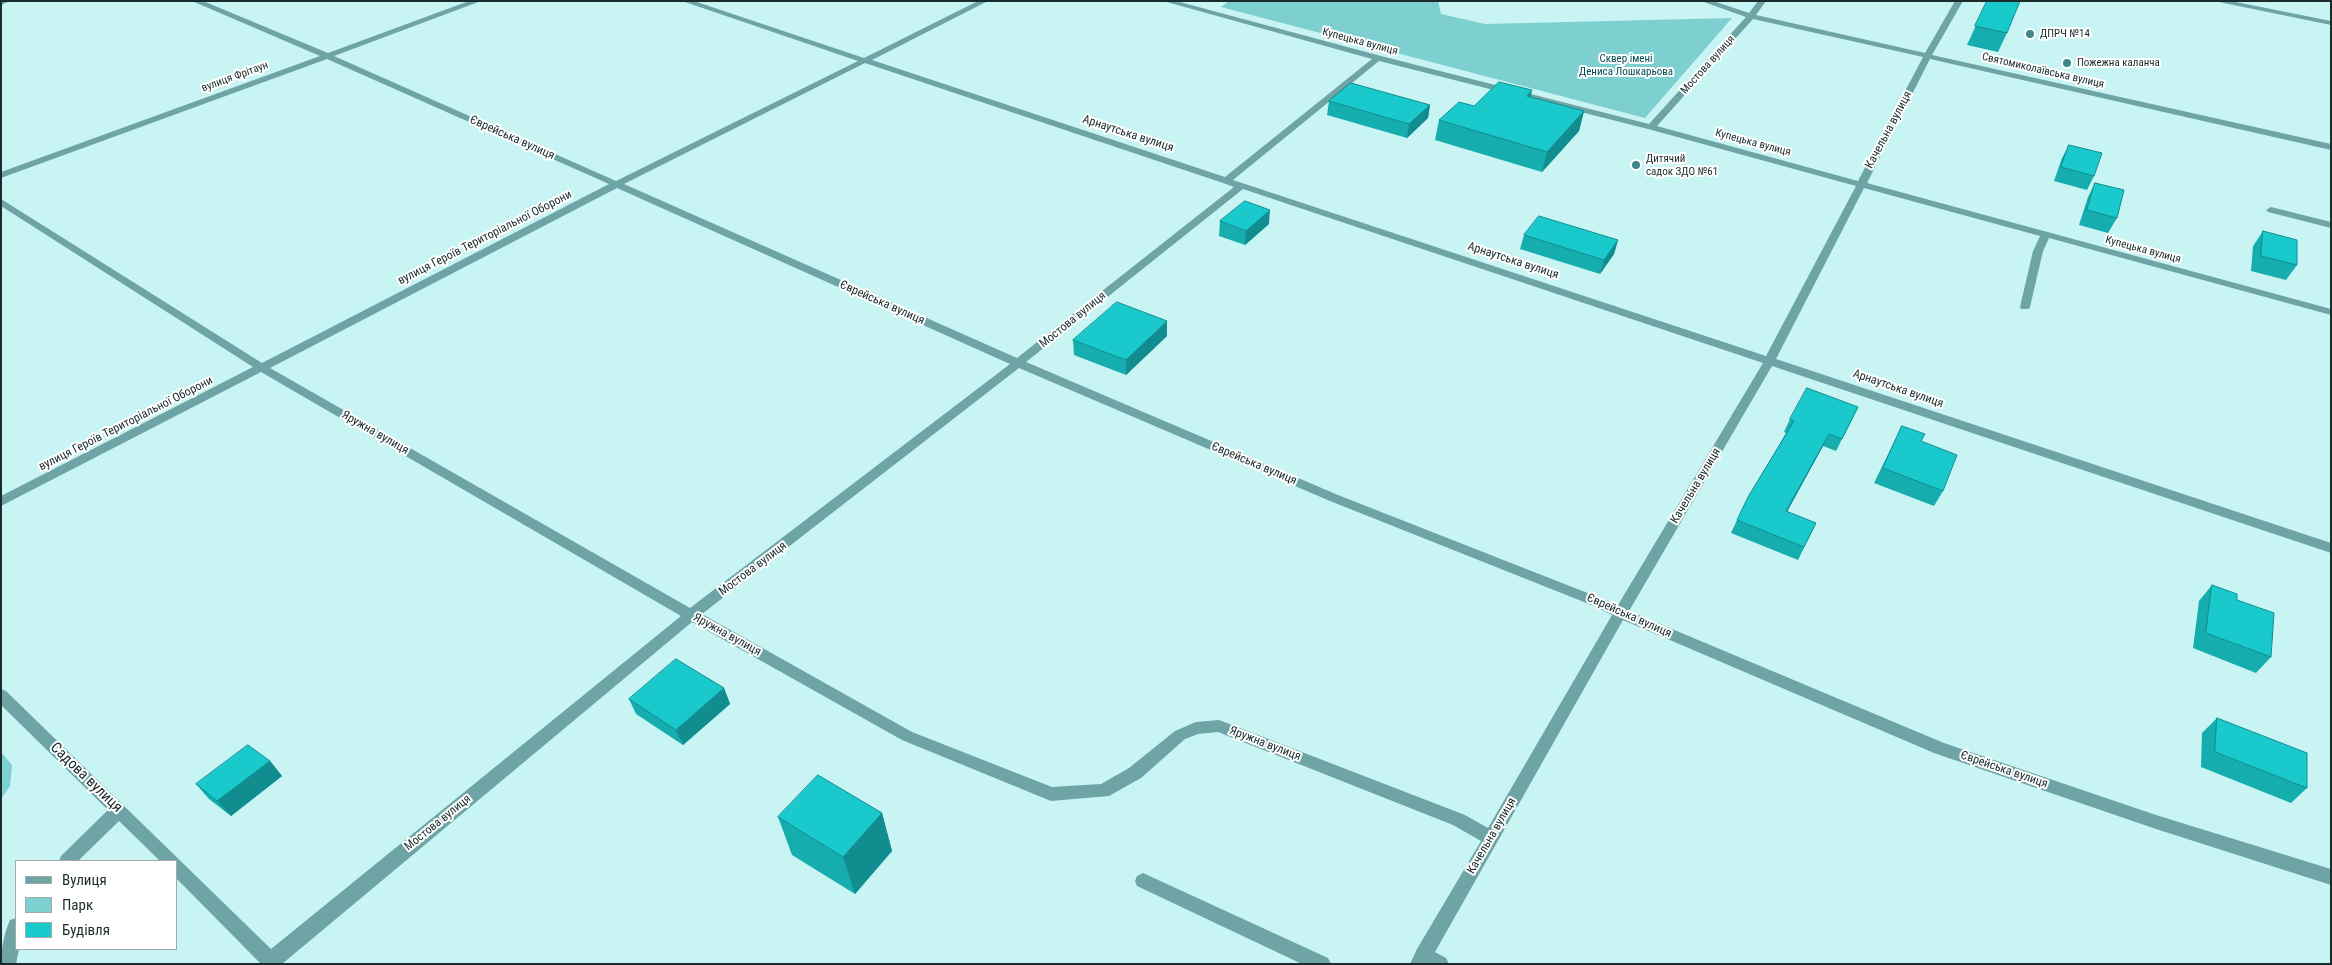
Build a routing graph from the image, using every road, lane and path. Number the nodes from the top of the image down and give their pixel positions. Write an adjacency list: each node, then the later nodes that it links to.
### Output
1 (6, 1): 11 (street)
2 (196, 1): 14 (street, Єврейська вулиця)
3 (477, 1): 14 (street, вулиця Фрітаун)
4 (686, 1): 17 (street, Арнаутська вулиця)
5 (984, 1): 17 (street, вулиця Героїв Територіальної Оборони)
6 (1167, 1): 16 (street, Купецька вулиця)
7 (1705, 1): 12 (street, Святомиколаївська вулиця)
8 (1762, 1): 12 (street, Мостова вулиця)
9 (1959, 1): 15 (street, Качельна вулиця)
10 (2218, 1): 13 (street)
11 (1, 3)
12 (1751, 16): 15 (street, Святомиколаївська вулиця); 18 (street, Мостова вулиця)
13 (2331, 23)
14 (328, 56): 20 (street, вулиця Фрітаун); 22 (street, Єврейська вулиця)
15 (1927, 57): 19 (street, Святомиколаївська вулиця); 23 (street, Качельна вулиця)
16 (1378, 58): 18 (street, Купецька вулиця); 21 (street)
17 (863, 60): 21 (street, Арнаутська вулиця); 22 (street, вулиця Героїв Територіальної Оборони)
18 (1651, 127): 23 (street, Купецька вулиця)
19 (2331, 147)
20 (1, 175)
21 (1226, 181): 24 (street, Арнаутська вулиця)
22 (617, 184): 32 (street, Єврейська вулиця); 33 (street, вулиця Героїв Територіальної Оборони)
23 (1860, 184): 28 (street, Купецька вулиця); 31 (street, Качельна вулиця)
24 (1241, 186): 31 (street, Арнаутська вулиця); 32 (street, Мостова вулиця)
25 (1, 202): 33 (street, Яружна вулиця)
26 (2271, 210): 27 (street)
27 (2331, 225)
28 (2045, 235): 29 (street); 30 (street, Купецька вулиця)
29 (2025, 307)
30 (2331, 312)
31 (1770, 360): 35 (street, Арнаутська вулиця); 36 (street, Качельна вулиця)
32 (1018, 363): 36 (street, Єврейська вулиця); 37 (street, Мостова вулиця)
33 (262, 368): 34 (street, вулиця Героїв Територіальної Оборони); 37 (street, Яружна вулиця)
34 (1, 502)
35 (2331, 548)
36 (1621, 612): 40 (street, Качельна вулиця); 44 (street, Єврейська вулиця)
37 (691, 615): 40 (street, Яружна вулиця); 48 (street, Мостова вулиця)
38 (1, 695): 39 (street, Садова вулиця)
39 (119, 810): 41 (street); 42 (street, Садова вулиця)
40 (1490, 838): 47 (street, Качельна вулиця)
41 (68, 860)
42 (170, 860)
43 (178, 868): 48 (street)
44 (2331, 877)
45 (1143, 881): 50 (street)
46 (15, 930): 49 (street)
47 (1421, 960): 51 (street)
48 (272, 962)
49 (7, 964)
50 (1322, 964)
51 (1440, 964)

